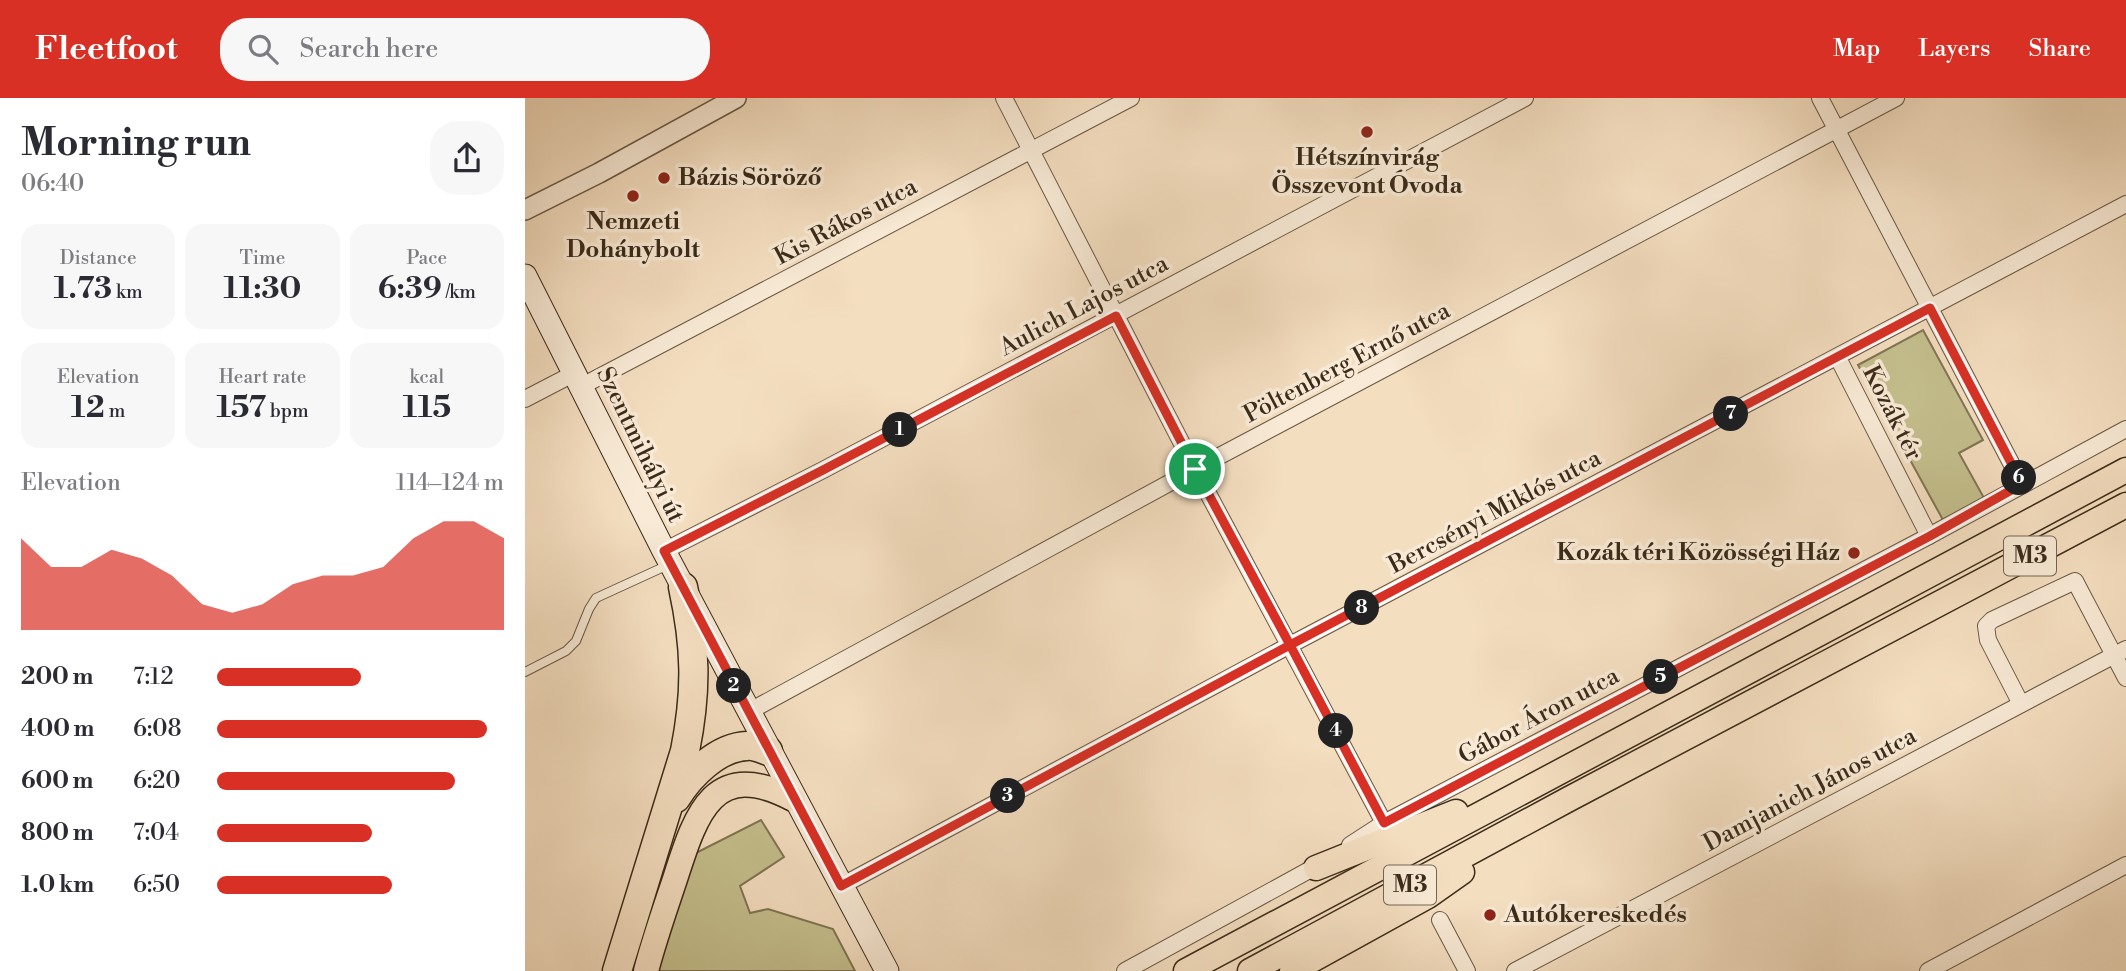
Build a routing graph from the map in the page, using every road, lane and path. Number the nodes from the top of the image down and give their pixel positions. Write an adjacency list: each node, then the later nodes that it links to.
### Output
1 (736, 98): 10 (street)
2 (1003, 98): 8 (street)
3 (1131, 98): 8 (street, Kis Rákos utca)
4 (1525, 98): 13 (street, Aulich Lajos utca)
5 (1820, 98): 7 (street)
6 (1895, 98): 7 (street, Pöltenberg Ernő utca)
7 (1836, 129): 12 (street); 18 (street, Pöltenberg Ernő utca)
8 (1032, 150): 13 (street); 15 (street, Kis Rákos utca)
9 (2126, 204): 12 (street)
10 (525, 210)
11 (525, 276): 15 (main road, Szentmihályi út)
12 (1930, 308): 14 (street, Kozák tér); 20 (street)
13 (1116, 316): 18 (street); 23 (street, Aulich Lajos utca)
14 (1838, 358): 22 (street, Kozák tér); 24 (street, Bercsényi Miklós utca)
15 (578, 379): 16 (street, Kis Rákos utca); 23 (main road, Szentmihályi út)
16 (525, 399)
17 (2126, 429): 20 (street, Gábor Áron utca)
18 (1195, 469): 24 (street); 29 (street, Pöltenberg Ernő utca)
19 (2126, 470): 31 (main road, M3)
20 (2022, 484): 22 (street, Gábor Áron utca)
21 (2126, 505): 33 (main road, M3)
22 (1930, 536): 35 (street, Gábor Áron utca)
23 (672, 567): 26 (lane); 29 (main road, Szentmihályi út); 34 (highway)
24 (1290, 645): 35 (street); 38 (street, Bercsényi Miklós utca)
25 (2120, 652): 27 (street); 28 (street, Damjanich János utca); 28 (street)
26 (525, 673)
27 (2126, 678)
28 (2021, 704): 48 (street, Damjanich János utca)
29 (748, 712): 30 (main road, Szentmihályi út)
30 (768, 751): 32 (main road, Szentmihályi út); 34 (highway)
31 (1558, 773): 37 (main road); 44 (main road, M3)
32 (793, 799): 38 (main road, Szentmihályi út); 41 (main road)
33 (1569, 799): 45 (main road, M3); 46 (main road)
34 (665, 819): 40 (highway)
35 (1384, 823): 37 (street, Gábor Áron utca)
36 (2126, 865): 49 (street)
37 (1316, 868): 43 (street, Gábor Áron utca)
38 (841, 886): 42 (main road, Szentmihályi út)
39 (1440, 920): 47 (street)
40 (617, 971)
41 (646, 971)
42 (887, 971)
43 (1125, 971)
44 (1186, 971)
45 (1250, 971)
46 (1291, 971)
47 (1467, 971)
48 (1514, 971)
49 (1928, 971)

